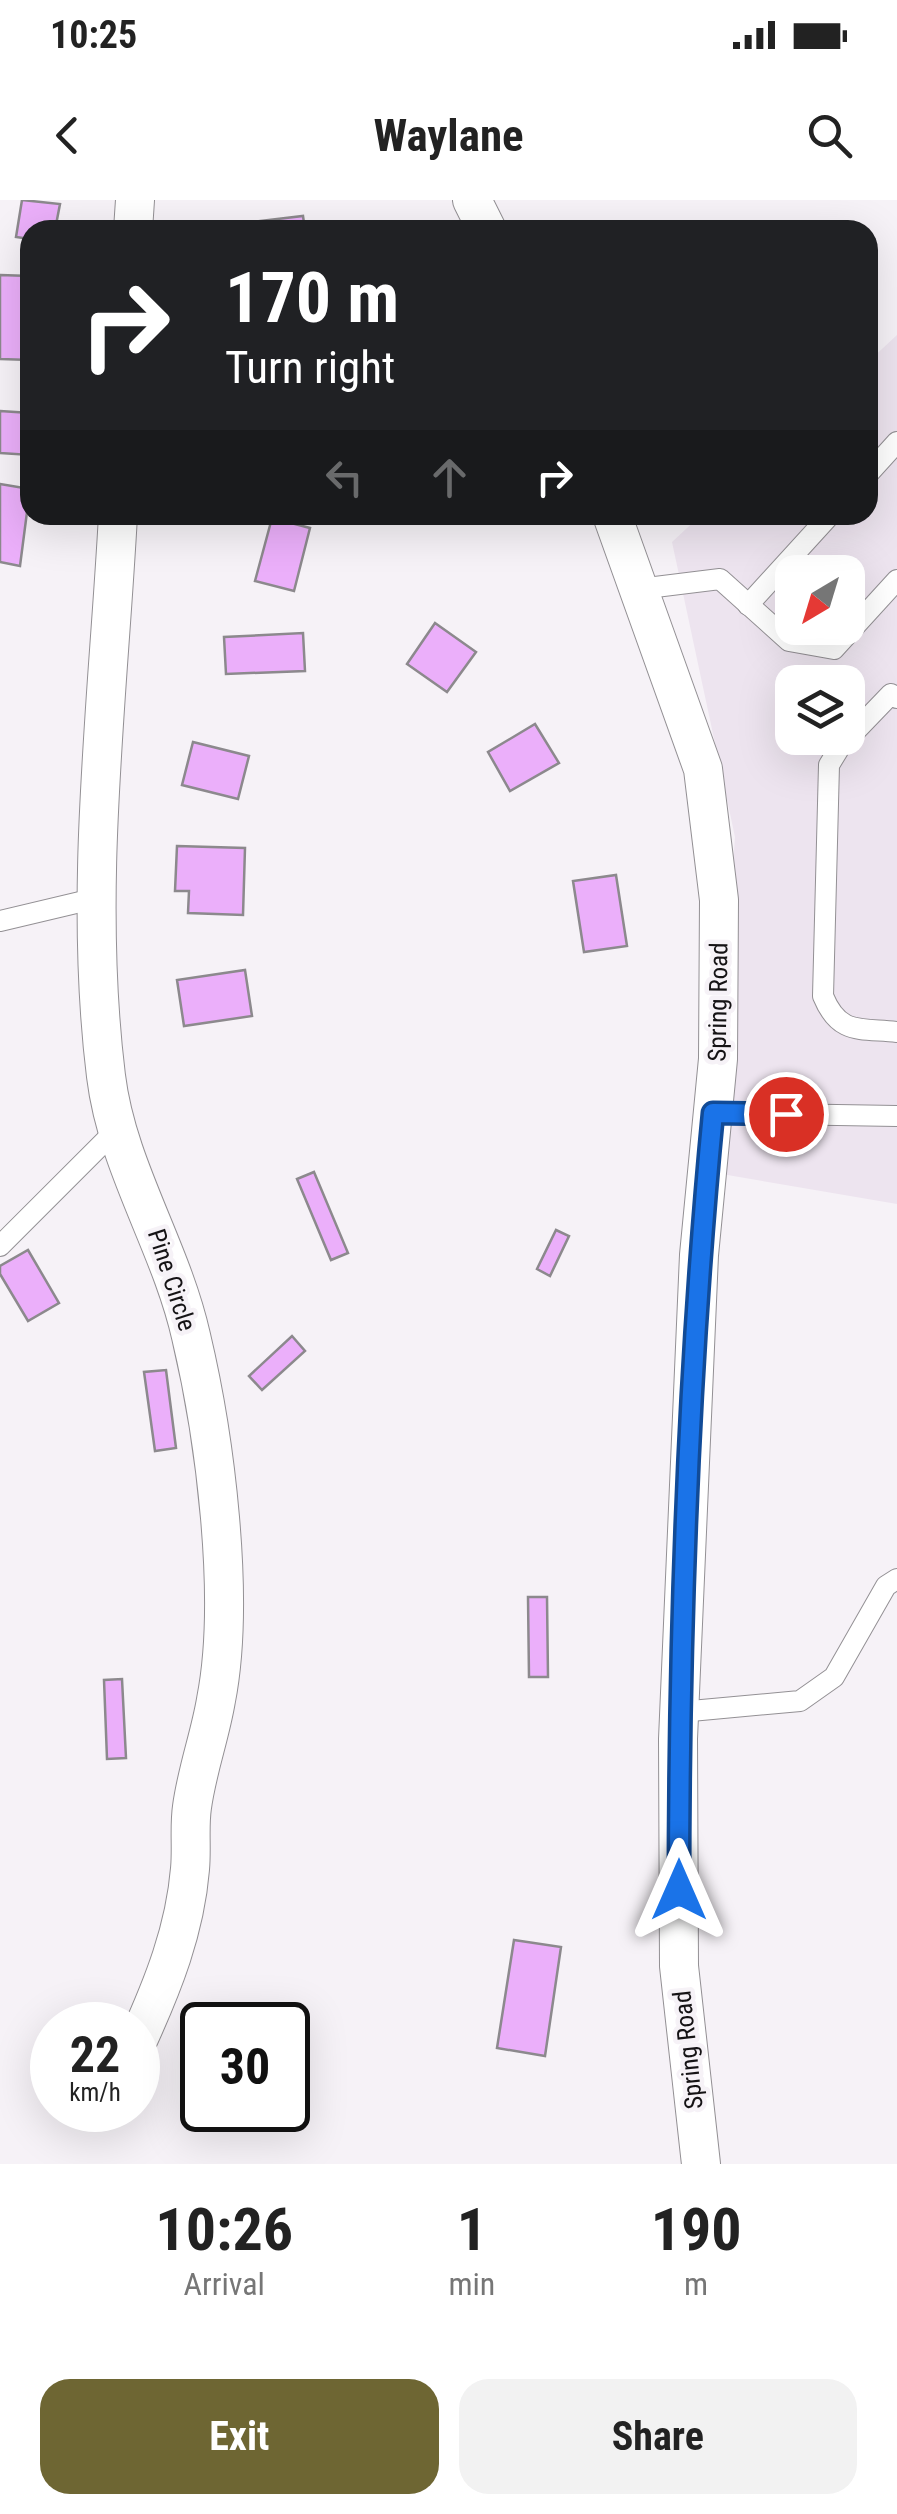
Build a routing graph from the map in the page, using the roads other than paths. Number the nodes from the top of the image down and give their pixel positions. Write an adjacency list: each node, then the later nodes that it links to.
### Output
1 (897, 442): 2 (lane)
2 (878, 463)
3 (117, 525): 10 (street, Pine Circle)
4 (616, 525): 7 (street, Spring Road)
5 (821, 525): 8 (lane)
6 (897, 580): 8 (lane)
7 (639, 589): 8 (lane); 13 (street, Spring Road)
8 (748, 605)
9 (897, 698): 12 (lane)
10 (97, 898): 11 (lane); 15 (street, Pine Circle)
11 (0, 921)
12 (897, 1032)
13 (713, 1113): 14 (lane); 18 (street, Spring Road)
14 (897, 1116)
15 (118, 1127): 16 (lane); 19 (street, Pine Circle)
16 (0, 1246)
17 (897, 1579): 18 (lane)
18 (680, 1712): 20 (street, Spring Road)
19 (155, 2002)
20 (701, 2164)

